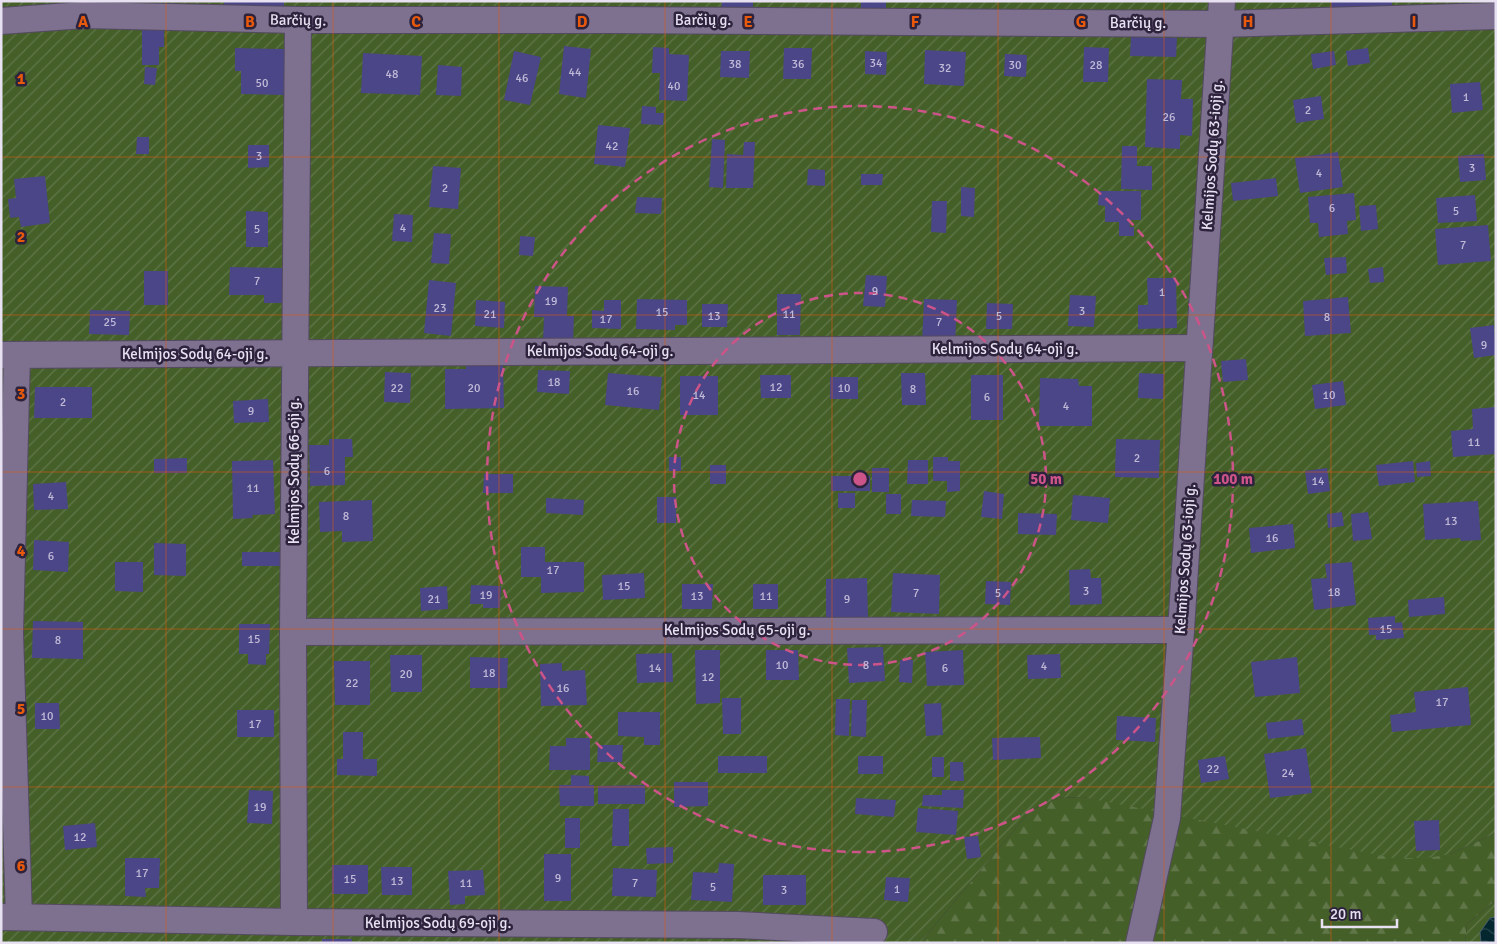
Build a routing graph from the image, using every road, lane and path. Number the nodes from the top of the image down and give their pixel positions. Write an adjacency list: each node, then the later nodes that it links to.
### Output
1 (609, 10): 2 (street, Barčių g.); 4 (street, Barčių g.)
2 (1222, 12): 3 (street, Barčių g.); 6 (street, Kelmijos Sodų 63-ioji g.)
3 (1496, 16)
4 (298, 20): 5 (street, Barčių g.); 7 (street, Kelmijos Sodų 66-oji g.)
5 (1, 21)
6 (1198, 348): 7 (street, Kelmijos Sodų 64-oji g.); 9 (street, Kelmijos Sodų 63-ioji g.)
7 (294, 353): 8 (street, Kelmijos Sodų 64-oji g.); 10 (street, Kelmijos Sodų 66-oji g.)
8 (9, 355): 11 (street)
9 (1181, 630): 10 (street, Kelmijos Sodų 65-oji g.); 14 (street, Kelmijos Sodų 63-ioji g.)
10 (293, 632): 12 (street, Kelmijos Sodų 66-oji g.)
11 (10, 917): 12 (street, Kelmijos Sodų 69-oji g.)
12 (294, 922): 13 (street, Kelmijos Sodų 69-oji g.)
13 (874, 932)
14 (1140, 943)

